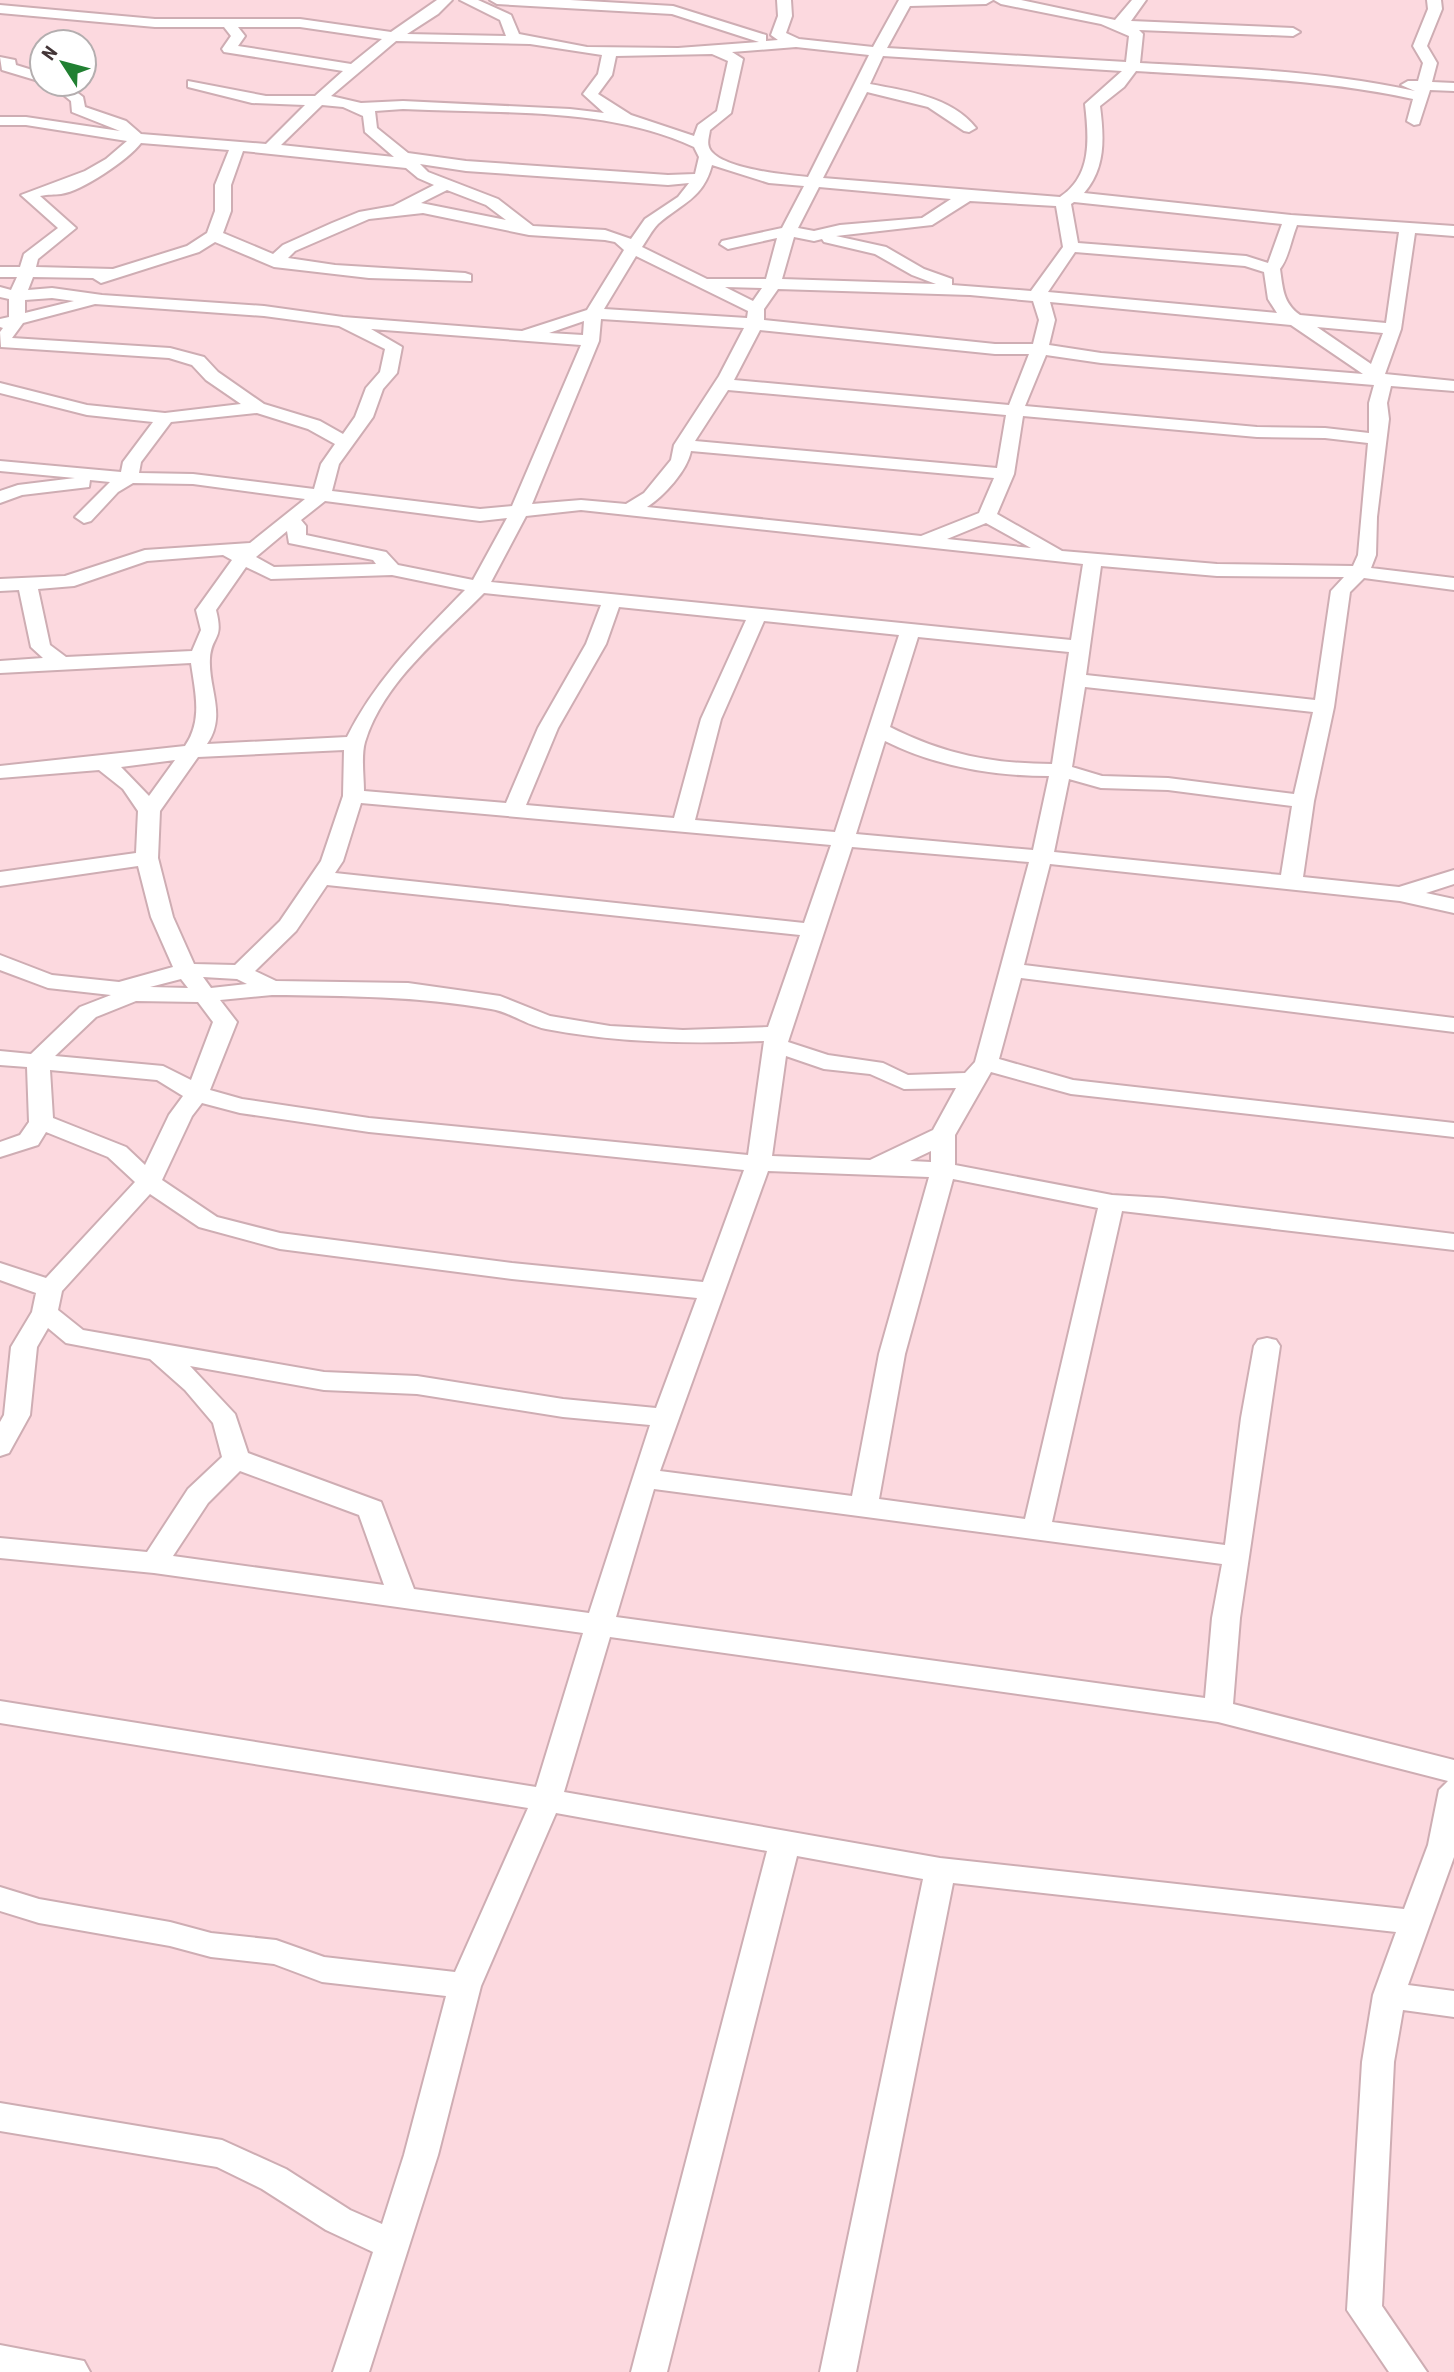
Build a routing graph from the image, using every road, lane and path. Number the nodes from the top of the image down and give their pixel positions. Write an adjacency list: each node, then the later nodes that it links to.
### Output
1 (445, 0): 15 (street)
2 (467, 0): 17 (street)
3 (497, 0): 16 (street)
4 (784, 0): 16 (street)
5 (986, 0): 9 (street)
6 (1001, 0): 13 (street)
7 (1139, 0): 13 (street)
8 (1434, 0): 31 (street)
9 (906, 1): 22 (street)
10 (49, 7): 11 (street); 12 (street)
11 (0, 9)
12 (228, 23): 15 (street); 26 (street)
13 (1118, 25): 14 (street); 25 (street)
14 (1293, 32)
15 (394, 37): 17 (street); 26 (street)
16 (772, 37): 18 (street); 19 (street)
17 (531, 41): 21 (street)
18 (796, 43): 19 (street); 22 (street)
19 (751, 44): 20 (street); 23 (street)
20 (713, 49): 21 (street); 23 (street)
21 (610, 51): 37 (street)
22 (879, 52): 25 (street); 29 (street)
23 (736, 60): 42 (street)
24 (0, 61): 27 (street)
25 (1131, 66): 31 (street); 48 (street)
26 (356, 69): 33 (street)
27 (28, 74)
28 (193, 84): 33 (street)
29 (862, 87): 38 (street); 45 (street)
30 (1454, 87): 31 (street)
31 (1423, 90): 36 (street)
32 (75, 98): 39 (street)
33 (315, 99): 34 (street); 41 (street)
34 (361, 107): 37 (street); 43 (street)
35 (0, 121): 39 (street)
36 (1414, 121)
37 (636, 122): 42 (street)
38 (970, 128)
39 (137, 138): 40 (street); 63 (street)
40 (237, 148): 41 (street); 54 (street)
41 (269, 149): 43 (street)
42 (704, 150): 44 (street); 45 (street)
43 (405, 160): 44 (street); 46 (street)
44 (701, 178): 59 (street)
45 (816, 181): 47 (street); 55 (street)
46 (445, 185): 49 (street); 52 (street)
47 (967, 195): 48 (street); 56 (street)
48 (1068, 200): 50 (street); 58 (street)
49 (397, 210): 52 (street); 60 (street)
50 (1291, 220): 51 (street); 61 (street)
51 (1408, 228): 53 (street); 78 (street)
52 (529, 230): 59 (street)
53 (1454, 231)
54 (214, 235): 60 (street); 64 (street)
55 (786, 235): 56 (street); 57 (street); 67 (street)
56 (814, 236): 68 (street)
57 (728, 244)
58 (1071, 247): 61 (street); 71 (street)
59 (632, 248): 66 (street); 73 (street)
60 (274, 262): 65 (street)
61 (1272, 269): 75 (street)
62 (0, 272): 63 (street)
63 (27, 272): 64 (street); 70 (street)
64 (115, 274): 69 (street)
65 (465, 278)
66 (699, 281): 67 (street); 74 (street)
67 (774, 284): 68 (street); 74 (street)
68 (970, 290): 71 (street)
69 (52, 292): 70 (street); 72 (street)
70 (8, 294): 76 (street)
71 (1039, 295): 75 (street); 81 (street)
72 (102, 300): 76 (street); 77 (street)
73 (593, 313): 74 (street); 79 (street); 80 (street)
74 (756, 316): 81 (street); 83 (street)
75 (1292, 320): 78 (street); 82 (street)
76 (9, 322): 86 (street)
77 (343, 322): 79 (street); 90 (street)
78 (1393, 329): 82 (street)
79 (528, 334): 80 (street)
80 (591, 341): 98 (street)
81 (1040, 349): 82 (street); 87 (street)
82 (1379, 378): 84 (street); 89 (street)
83 (721, 384): 87 (street); 91 (street)
84 (1454, 386)
85 (0, 388): 88 (street)
86 (258, 408): 88 (street); 90 (street)
87 (1015, 410): 89 (street); 93 (street)
88 (165, 418): 94 (street)
89 (1378, 439): 109 (street)
90 (343, 441): 95 (street)
91 (683, 445): 93 (street); 97 (street)
92 (0, 466): 94 (street)
93 (1005, 474): 100 (street)
94 (129, 478): 95 (street); 96 (street); 101 (street)
95 (322, 494): 99 (street); 102 (street)
96 (0, 498)
97 (631, 509): 98 (street); 104 (street)
98 (520, 510): 99 (street); 103 (street)
99 (480, 515): 103 (street)
100 (987, 516): 104 (street); 106 (street)
101 (84, 517)
102 (291, 520): 105 (street); 108 (street)
103 (509, 530): 116 (street)
104 (915, 543): 106 (street)
105 (236, 554): 110 (street); 112 (street); 113 (street)
106 (1062, 557): 107 (street)
107 (1093, 558): 109 (street); 120 (street)
108 (392, 569): 110 (street); 116 (street)
109 (1360, 572): 114 (street); 125 (street)
110 (271, 573): 113 (street)
111 (0, 575): 112 (street)
112 (27, 583): 115 (street); 122 (street)
113 (223, 583): 121 (street)
114 (1454, 584)
115 (0, 585)
116 (479, 587): 117 (street); 127 (street)
117 (612, 601): 118 (street); 134 (street)
118 (757, 616): 119 (street); 136 (street)
119 (909, 633): 120 (street); 126 (street)
120 (1078, 647): 124 (street)
121 (200, 657): 122 (street); 128 (street)
122 (61, 663): 123 (street)
123 (0, 667)
124 (1077, 680): 125 (street); 130 (street)
125 (1324, 707): 133 (street)
126 (879, 730): 130 (street); 137 (street)
127 (354, 743): 128 (street); 132 (street)
128 (193, 751): 129 (street); 135 (street)
129 (104, 763): 131 (street); 135 (street)
130 (1061, 770): 133 (street); 139 (street)
131 (0, 772)
132 (353, 796): 134 (street); 143 (street)
133 (1303, 801): 145 (street)
134 (514, 808): 136 (street)
135 (149, 811): 140 (street)
136 (683, 825): 137 (street)
137 (843, 841): 138 (street); 141 (street)
138 (901, 846): 139 (street); 141 (street)
139 (1042, 857): 145 (street); 151 (street)
140 (148, 858): 144 (street); 150 (street)
141 (834, 870): 148 (street)
142 (1454, 877): 146 (street)
143 (321, 878): 148 (street); 152 (street)
144 (0, 879)
145 (1291, 884): 146 (street)
146 (1400, 894): 147 (street)
147 (1454, 906)
148 (811, 930): 156 (street)
149 (0, 962): 150 (street)
150 (186, 970): 152 (street); 154 (street)
151 (1011, 970): 155 (street); 159 (street)
152 (242, 971): 153 (street)
153 (272, 988): 154 (street); 156 (street)
154 (206, 995): 158 (street); 160 (street)
155 (1454, 1025)
156 (778, 1040): 159 (street); 165 (street)
157 (0, 1058): 158 (street)
158 (38, 1060): 160 (street); 161 (street)
159 (979, 1071): 162 (street); 163 (street)
160 (197, 1094): 165 (street); 168 (street)
161 (41, 1122): 164 (street); 168 (street)
162 (1454, 1130)
163 (943, 1135): 166 (street); 167 (street)
164 (0, 1150)
165 (759, 1163): 166 (street); 172 (street)
166 (865, 1167): 167 (street)
167 (943, 1170): 169 (street); 180 (street)
168 (149, 1182): 172 (street); 173 (street)
169 (1112, 1203): 170 (street); 181 (street)
170 (1454, 1242)
171 (0, 1271): 173 (street)
172 (712, 1291): 176 (street)
173 (48, 1301): 175 (street); 177 (street)
174 (1267, 1346): 183 (street)
175 (156, 1350): 176 (street); 178 (street)
176 (665, 1419): 179 (street)
177 (0, 1447)
178 (236, 1459): 184 (street); 185 (street)
179 (644, 1478): 180 (street); 186 (street)
180 (864, 1506): 181 (street)
181 (1037, 1527): 183 (street)
182 (0, 1548): 184 (street)
183 (1237, 1556): 188 (street)
184 (154, 1563): 185 (street)
185 (402, 1596): 186 (street)
186 (601, 1625): 188 (street); 191 (street)
187 (0, 1712): 191 (street)
188 (1218, 1712): 189 (street)
189 (1454, 1771)
190 (1454, 1790): 195 (street)
191 (547, 1800): 192 (street); 196 (street)
192 (785, 1842): 193 (street); 204 (street)
193 (940, 1870): 195 (street); 205 (street)
194 (0, 1899): 196 (street)
195 (1413, 1922): 197 (street)
196 (466, 1986): 200 (street)
197 (1389, 1995): 198 (street); 206 (street)
198 (1454, 2004)
199 (0, 2117): 200 (street)
200 (391, 2244): 203 (street)
201 (0, 2361): 202 (street)
202 (72, 2372)
203 (351, 2372)
204 (649, 2372)
205 (838, 2372)
206 (1409, 2372)

